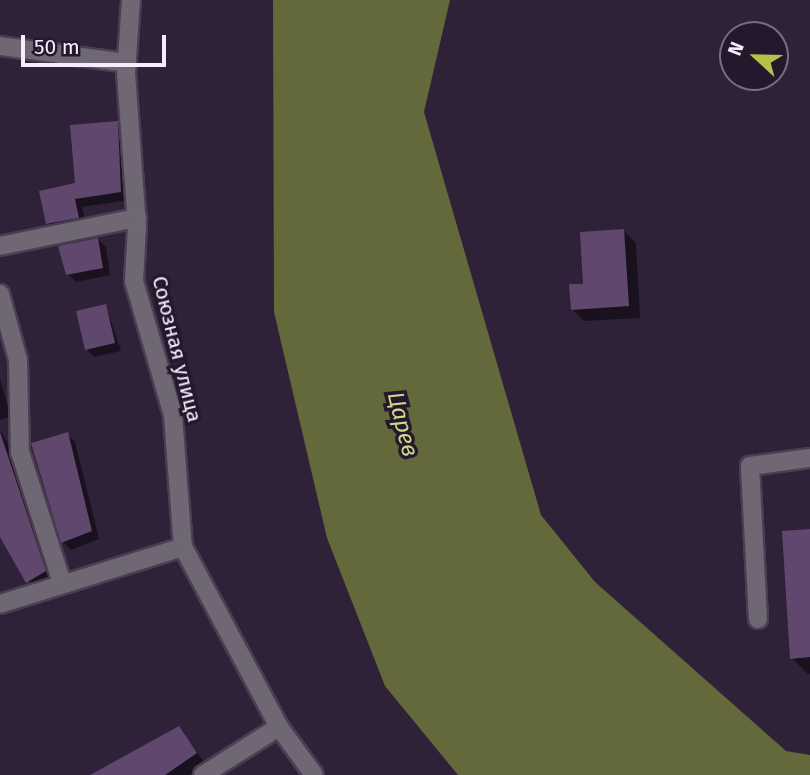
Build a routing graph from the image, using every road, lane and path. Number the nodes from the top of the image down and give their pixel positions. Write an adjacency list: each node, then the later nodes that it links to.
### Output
1 (131, 0): 3 (street, Союзная улица)
2 (0, 46): 3 (street)
3 (127, 63): 4 (street, Союзная улица)
4 (136, 218): 5 (street); 8 (street, Союзная улица)
5 (0, 246)
6 (0, 294): 9 (street)
7 (810, 458): 11 (street)
8 (183, 547): 9 (street); 12 (street, Союзная улица)
9 (62, 583): 10 (street)
10 (0, 604)
11 (758, 619)
12 (279, 727): 13 (street); 14 (street, Союзная улица)
13 (203, 775)
14 (314, 775)

